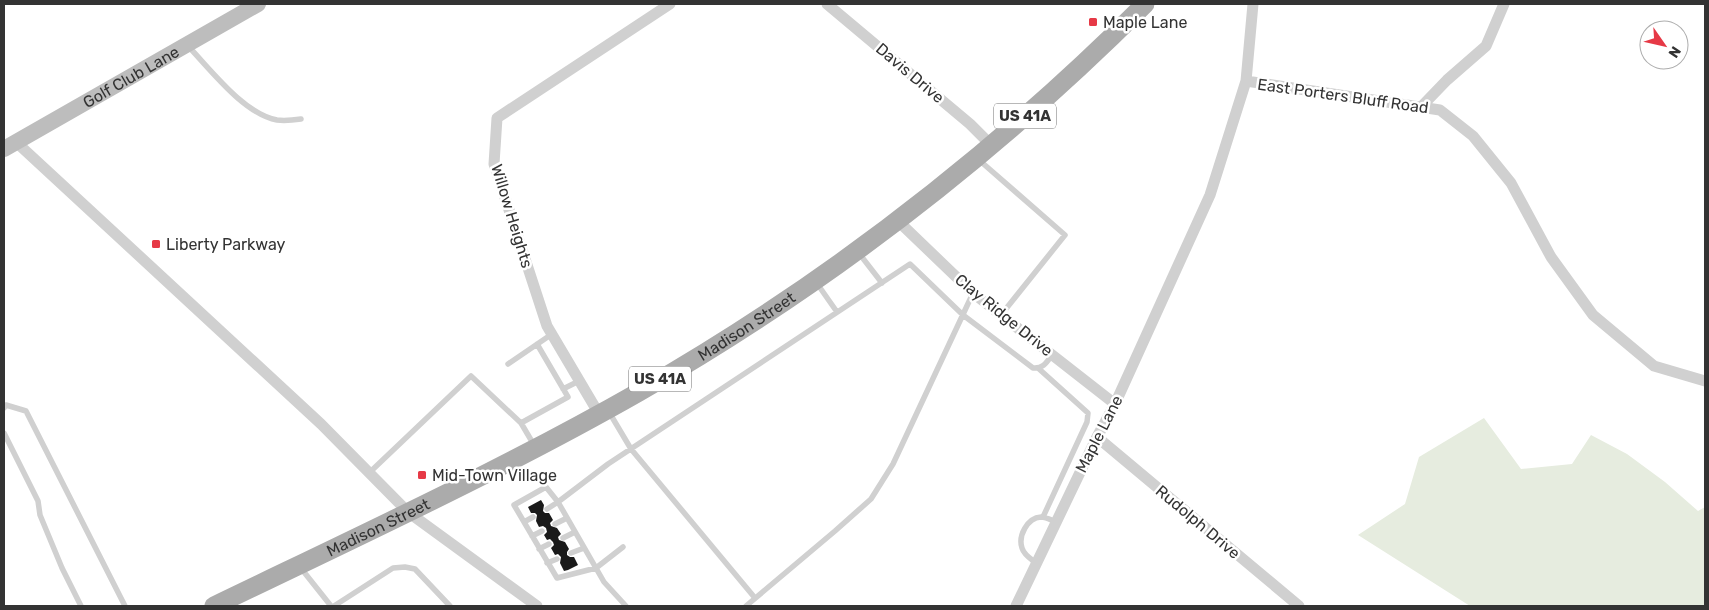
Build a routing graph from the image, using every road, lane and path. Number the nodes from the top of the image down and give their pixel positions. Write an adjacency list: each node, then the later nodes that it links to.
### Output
1 (258, 4): 7 (street, Golf Club Lane)
2 (670, 4): 22 (street, Willow Heights)
3 (1145, 4): 11 (main road, Madison Street / US 41A)
4 (1253, 4): 8 (street, Maple Lane)
5 (1504, 4): 9 (street)
6 (831, 5): 11 (street, Davis Drive)
7 (186, 45): 10 (lane); 12 (street, Golf Club Lane)
8 (1246, 81): 9 (street, East Porters Bluff Road); 30 (street, Maple Lane)
9 (1421, 107): 28 (street, East Porters Bluff Road)
10 (301, 119)
11 (991, 145): 13 (main road, Madison Street / US 41A)
12 (10, 146): 38 (street)
13 (976, 157): 14 (main road, Madison Street / US 41A); 21 (lane)
14 (897, 220): 15 (main road, Madison Street / US 41A); 18 (street, Clay Ridge Drive)
15 (856, 250): 16 (main road, Madison Street / US 41A); 17 (lane)
16 (814, 280): 19 (lane); 32 (main road, Madison Street / US 41A)
17 (882, 283): 19 (lane); 20 (lane)
18 (973, 293): 20 (lane); 21 (street, Clay Ridge Drive)
19 (837, 312): 37 (lane)
20 (963, 315): 26 (lane); 62 (lane)
21 (1001, 315): 24 (street, Clay Ridge Drive)
22 (552, 334): 23 (lane); 27 (street, Willow Heights)
23 (537, 344): 25 (lane); 29 (lane)
24 (1052, 355): 26 (lane); 30 (street, Clay Ridge Drive)
25 (508, 364)
26 (1038, 368): 43 (lane)
27 (579, 381): 29 (lane); 32 (street, Willow Heights)
28 (1705, 381)
29 (563, 389): 33 (lane)
30 (1115, 404): 35 (street, Maple Lane)
31 (4, 408): 64 (lane)
32 (603, 412): 36 (main road, Madison Street / US 41A); 37 (lane)
33 (521, 423): 36 (lane); 38 (lane)
34 (4, 433): 63 (lane)
35 (1096, 437): 46 (street, Maple Lane); 72 (street, Rudolph Drive)
36 (536, 448): 41 (main road, Madison Street / US 41A)
37 (631, 449): 39 (lane); 62 (lane)
38 (369, 473): 41 (street)
39 (558, 502): 40 (lane); 44 (lane); 45 (lane)
40 (547, 509)
41 (408, 512): 60 (main road, Madison Street / US 41A); 68 (street)
42 (534, 517): 45 (lane)
43 (1043, 517): 46 (lane); 59 (lane)
44 (567, 518): 47 (lane); 49 (lane)
45 (524, 522): 50 (lane)
46 (1056, 522): 59 (street, Maple Lane)
47 (555, 524)
48 (542, 531): 50 (lane)
49 (575, 532): 51 (lane); 54 (lane)
50 (532, 536): 55 (lane)
51 (563, 538)
52 (549, 544): 55 (lane)
53 (623, 547): 61 (lane)
54 (584, 548): 56 (lane); 61 (lane)
55 (539, 549): 58 (lane)
56 (571, 553)
57 (557, 559): 58 (lane)
58 (547, 563): 61 (lane)
59 (1036, 563): 71 (street, Maple Lane)
60 (298, 566): 65 (main road, Madison Street / US 41A); 66 (lane)
61 (596, 568): 69 (lane)
62 (756, 598): 70 (lane)
63 (81, 606)
64 (125, 606)
65 (214, 606)
66 (333, 606): 67 (lane)
67 (450, 606)
68 (537, 606)
69 (626, 606)
70 (746, 606)
71 (1016, 606)
72 (1299, 606)

